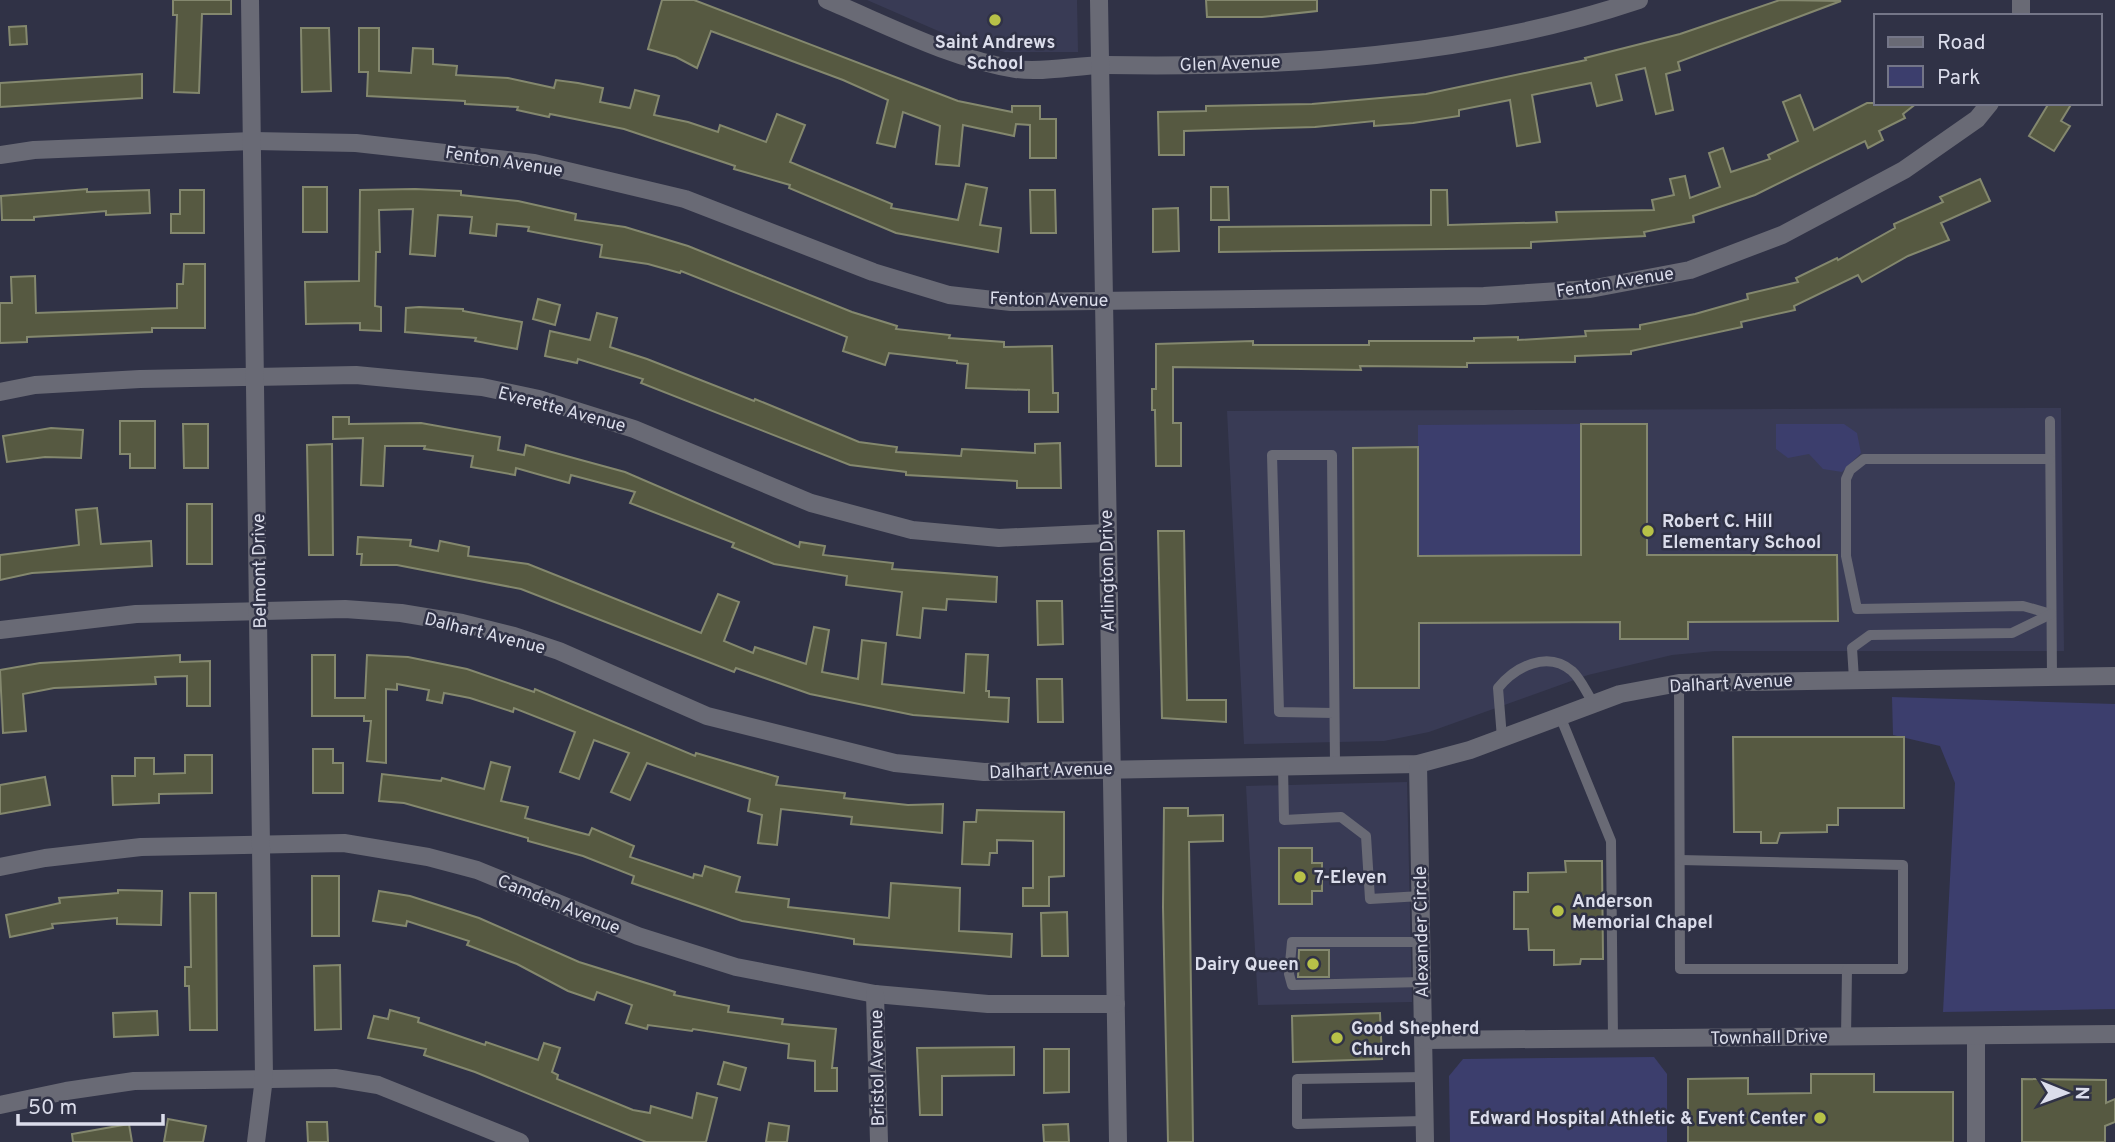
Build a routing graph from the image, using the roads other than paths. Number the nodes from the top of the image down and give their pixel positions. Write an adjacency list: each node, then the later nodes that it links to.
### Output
1 (250, 0): 7 (street, Belmont Drive)
2 (827, 0): 5 (street, Glen Avenue)
3 (1099, 0): 5 (street, Arlington Drive)
4 (1639, 0): 5 (street, Glen Avenue)
5 (1099, 65): 9 (street, Arlington Drive)
6 (1988, 105): 9 (street, Fenton Avenue)
7 (252, 141): 8 (street, Fenton Avenue); 9 (street, Fenton Avenue); 10 (street, Belmont Drive)
8 (0, 155)
9 (1105, 300): 14 (street, Arlington Drive)
10 (255, 376): 11 (street, Everette Avenue); 14 (street, Everette Avenue); 15 (street, Belmont Drive)
11 (0, 393)
12 (2050, 421): 13 (lane)
13 (2050, 459): 16 (lane); 16 (lane)
14 (1106, 533): 29 (street, Arlington Drive)
15 (259, 610): 17 (street, Dalhart Avenue); 29 (street, Dalhart Avenue); 30 (street, Belmont Drive)
16 (2051, 614): 19 (lane); 20 (lane)
17 (0, 630)
18 (2115, 676): 19 (street, Dalhart Avenue)
19 (2052, 677): 20 (street, Dalhart Avenue)
20 (1854, 679): 21 (street, Dalhart Avenue)
21 (1679, 683): 22 (street, Dalhart Avenue); 31 (lane)
22 (1594, 704): 24 (street, Dalhart Avenue); 25 (lane)
23 (1334, 713): 23 (lane); 26 (lane)
24 (1560, 716): 25 (street, Dalhart Avenue); 42 (lane)
25 (1502, 738): 27 (street, Dalhart Avenue)
26 (1335, 764): 27 (street, Dalhart Avenue); 28 (street, Dalhart Avenue)
27 (1418, 764): 33 (street, Alexander Circle)
28 (1283, 765): 29 (street, Dalhart Avenue); 33 (lane)
29 (1111, 768): 38 (street, Arlington Drive)
30 (263, 844): 32 (street, Camden Avenue); 37 (street, Camden Avenue); 45 (street, Belmont Drive)
31 (1680, 860): 35 (lane); 35 (lane)
32 (0, 867)
33 (1421, 896): 34 (street, Alexander Circle)
34 (1422, 942): 36 (street, Alexander Circle); 36 (lane)
35 (1847, 970): 41 (lane)
36 (1423, 982): 43 (street, Alexander Circle)
37 (875, 994): 38 (street, Camden Avenue); 50 (street, Bristol Avenue)
38 (1116, 1004): 51 (street, Arlington Drive)
39 (2115, 1034): 40 (street, Townhall Drive)
40 (1976, 1035): 41 (street, Townhall Drive); 53 (street)
41 (1846, 1037): 42 (street, Townhall Drive)
42 (1613, 1039): 43 (street, Townhall Drive)
43 (1424, 1040): 44 (street, Alexander Circle)
44 (1424, 1077): 47 (street, Alexander Circle); 47 (lane)
45 (264, 1078): 46 (street); 48 (street, Belmont Drive); 49 (street)
46 (0, 1105)
47 (1424, 1121): 52 (street, Alexander Circle)
48 (256, 1142)
49 (520, 1142)
50 (878, 1142)
51 (1118, 1142)
52 (1425, 1142)
53 (1976, 1142)

